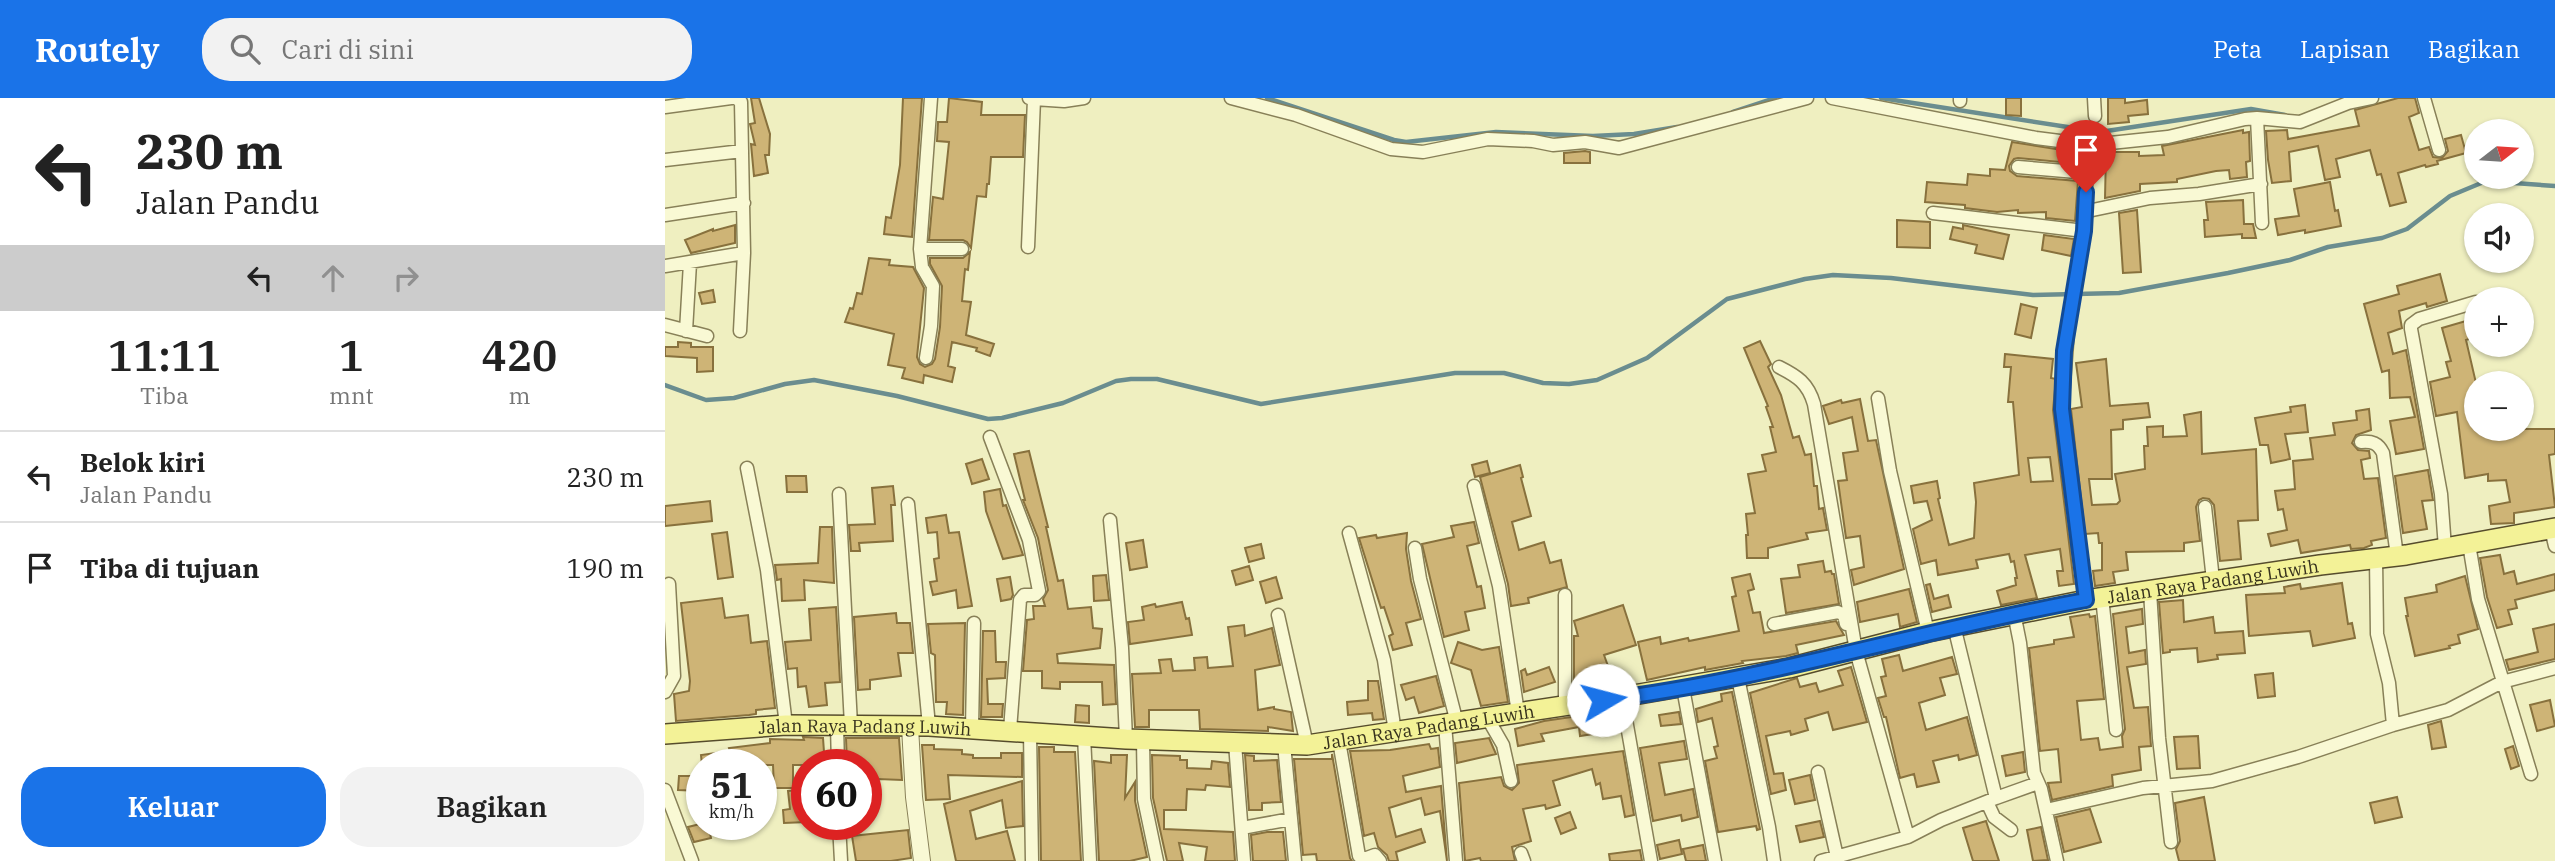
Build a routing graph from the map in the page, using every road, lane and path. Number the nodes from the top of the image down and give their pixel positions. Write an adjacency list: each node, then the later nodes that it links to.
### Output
1 (733, 98): 12 (street); 17 (street)
2 (931, 98): 29 (street)
3 (1028, 98): 11 (street)
4 (1084, 98): 11 (street)
5 (1231, 98): 6 (street)
6 (1807, 98)
7 (1832, 98): 15 (street)
8 (2094, 98): 13 (street)
9 (2372, 98): 14 (street)
10 (2424, 98): 16 (street)
11 (1034, 99): 28 (street)
12 (665, 107)
13 (2095, 116)
14 (2257, 118): 15 (street); 21 (street)
15 (2091, 145): 20 (street)
16 (2439, 150)
17 (742, 151): 18 (street); 22 (street)
18 (665, 160)
19 (2018, 167): 20 (street)
20 (2088, 173): 23 (street)
21 (2261, 184): 23 (street); 26 (street)
22 (744, 203): 25 (street); 31 (street)
23 (2083, 212): 27 (street)
24 (1933, 213): 27 (street)
25 (665, 215)
26 (2262, 223)
27 (2084, 231): 61 (street)
28 (1028, 247)
29 (920, 249): 30 (street); 39 (street)
30 (962, 250)
31 (744, 253): 32 (street); 37 (street)
32 (689, 263): 33 (street); 36 (street)
33 (665, 267)
34 (2464, 306): 54 (street)
35 (665, 325): 36 (street)
36 (686, 331): 38 (street)
37 (740, 331)
38 (707, 335)
39 (926, 358)
40 (1779, 367): 68 (street)
41 (1878, 398): 67 (street)
42 (990, 437): 85 (street)
43 (2361, 442): 55 (street)
44 (747, 468): 79 (street)
45 (1474, 486): 76 (street)
46 (839, 494): 80 (street)
47 (908, 504): 82 (street)
48 (2205, 507): 57 (street)
49 (1110, 520): 89 (street)
50 (1349, 533): 86 (street)
51 (2554, 535): 52 (main road, Jalan Raya Padang Luwih)
52 (2469, 544): 54 (main road, Jalan Raya Padang Luwih); 71 (street)
53 (1415, 548): 78 (street)
54 (2445, 548): 55 (main road, Jalan Raya Padang Luwih)
55 (2397, 556): 56 (main road, Jalan Raya Padang Luwih)
56 (2376, 559): 57 (main road, Jalan Raya Padang Luwih); 81 (street)
57 (2213, 580): 59 (main road, Jalan Raya Padang Luwih)
58 (669, 584): 73 (street)
59 (2150, 591): 61 (main road, Jalan Raya Padang Luwih); 99 (street)
60 (1565, 595): 75 (street)
61 (2094, 598): 62 (main road, Jalan Raya Padang Luwih); 84 (street)
62 (2014, 613): 66 (main road, Jalan Raya Padang Luwih); 98 (street)
63 (1278, 615): 93 (street)
64 (974, 622): 83 (street)
65 (1774, 624): 68 (street)
66 (1954, 626): 67 (main road, Jalan Raya Padang Luwih); 101 (street)
67 (1928, 632): 68 (main road, Jalan Raya Padang Luwih)
68 (1853, 651): 70 (main road, Jalan Raya Padang Luwih); 106 (street)
69 (2555, 668): 71 (street)
70 (1738, 678): 72 (main road, Jalan Raya Padang Luwih); 122 (street)
71 (2502, 682): 81 (street); 96 (street)
72 (1683, 688): 74 (main road, Jalan Raya Padang Luwih); 121 (street)
73 (665, 692)
74 (1622, 698): 75 (main road, Jalan Raya Padang Luwih); 120 (street)
75 (1565, 705): 76 (main road, Jalan Raya Padang Luwih)
76 (1518, 713): 77 (main road, Jalan Raya Padang Luwih)
77 (1488, 719): 78 (main road, Jalan Raya Padang Luwih); 97 (street)
78 (1451, 723): 86 (main road, Jalan Raya Padang Luwih); 119 (street)
79 (786, 725): 80 (main road, Jalan Raya Padang Luwih); 87 (main road, Jalan Raya Padang Luwih)
80 (844, 725): 82 (main road, Jalan Raya Padang Luwih); 94 (street)
81 (2393, 725): 99 (street)
82 (920, 726): 83 (main road, Jalan Raya Padang Luwih); 112 (street)
83 (972, 728): 85 (main road, Jalan Raya Padang Luwih)
84 (2116, 730)
85 (1020, 731): 88 (main road, Jalan Raya Padang Luwih); 113 (street)
86 (1395, 732): 90 (main road, Jalan Raya Padang Luwih)
87 (665, 734)
88 (1084, 736): 89 (main road, Jalan Raya Padang Luwih); 114 (street)
89 (1134, 740): 91 (main road, Jalan Raya Padang Luwih); 115 (street)
90 (1339, 741): 93 (main road, Jalan Raya Padang Luwih); 118 (street)
91 (1235, 743): 92 (main road, Jalan Raya Padang Luwih); 104 (street)
92 (1284, 744): 93 (main road, Jalan Raya Padang Luwih); 103 (street)
93 (1307, 745)
94 (840, 749)
95 (1818, 772): 109 (street)
96 (2531, 774)
97 (1511, 781)
98 (2038, 783): 101 (street); 102 (street)
99 (2164, 786): 102 (street); 108 (street)
100 (665, 790): 110 (street)
101 (1991, 800): 105 (street); 106 (street)
102 (2046, 810): 124 (street)
103 (1291, 819): 104 (street); 117 (street)
104 (1242, 828): 116 (street)
105 (2011, 830)
106 (1908, 837): 109 (street)
107 (840, 840): 111 (street)
108 (2171, 842)
109 (1837, 857): 123 (street)
110 (692, 861)
111 (841, 861)
112 (922, 861)
113 (1032, 861)
114 (1090, 861)
115 (1157, 861)
116 (1244, 861)
117 (1295, 861)
118 (1380, 861)
119 (1456, 861)
120 (1651, 861)
121 (1715, 861)
122 (1774, 861)
123 (1821, 861)
124 (2057, 861)

